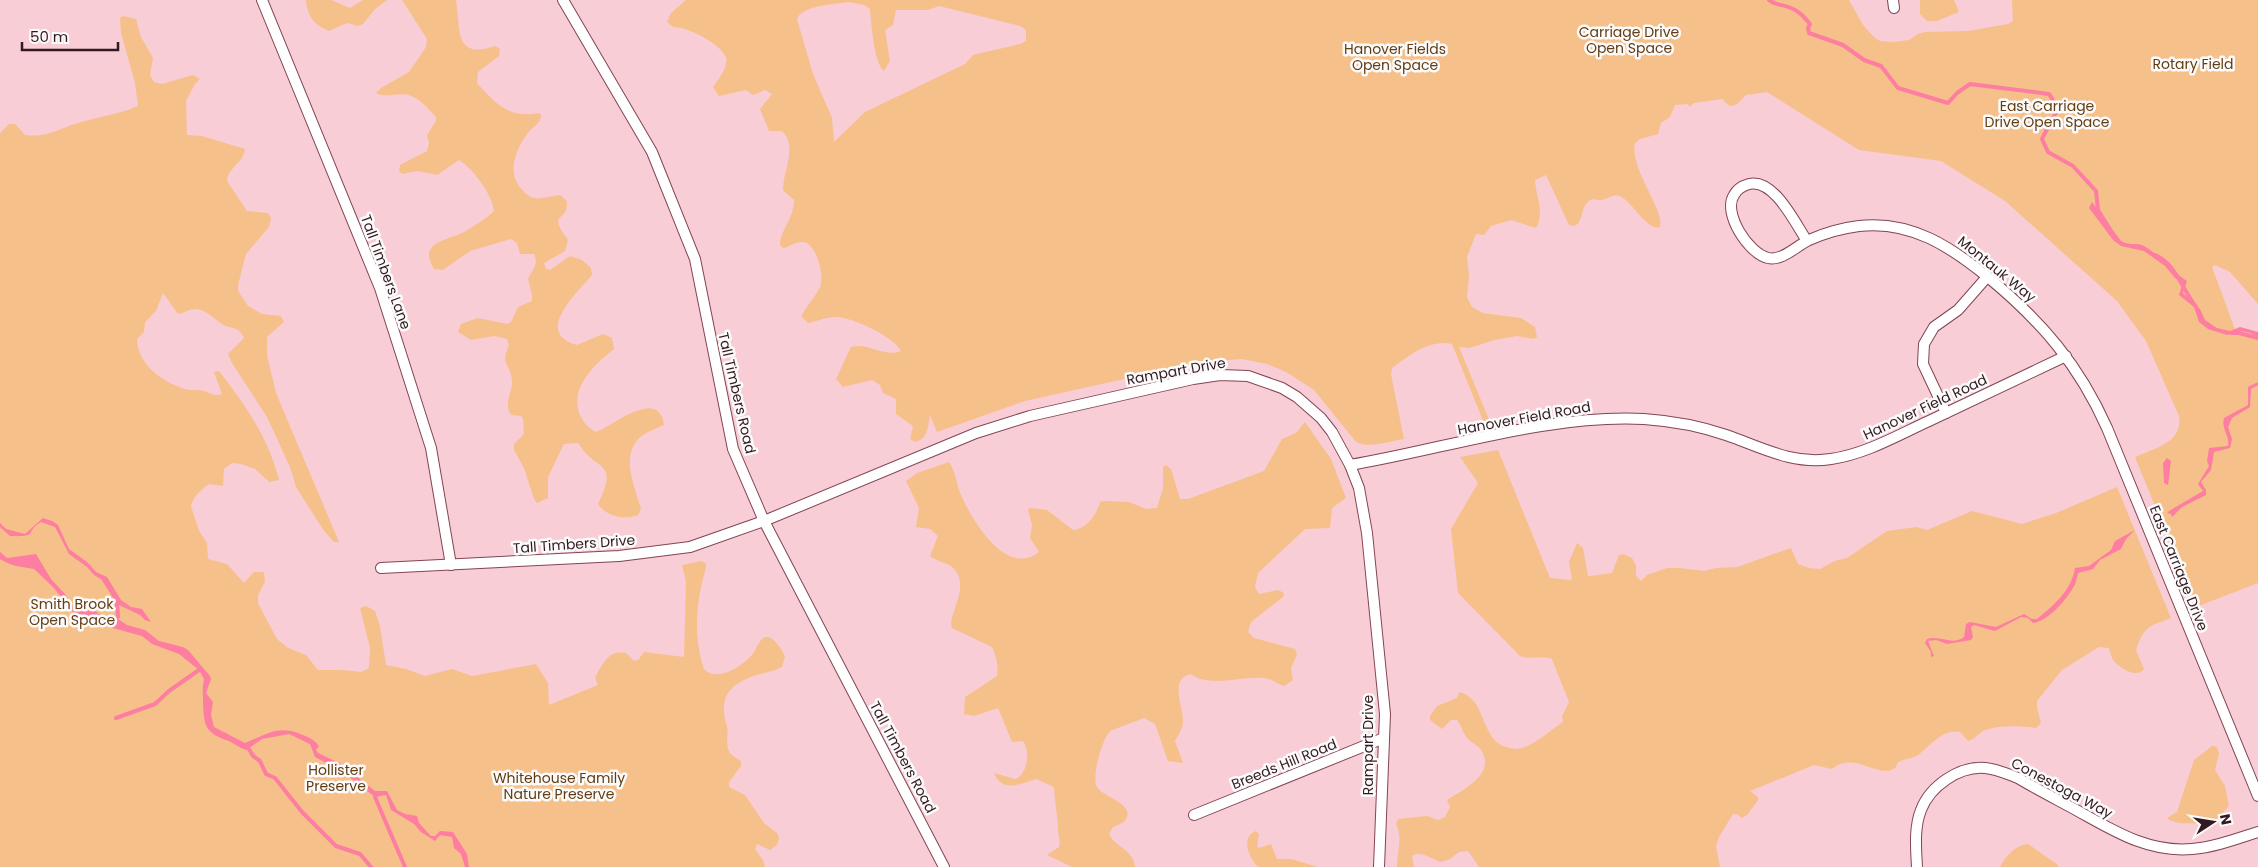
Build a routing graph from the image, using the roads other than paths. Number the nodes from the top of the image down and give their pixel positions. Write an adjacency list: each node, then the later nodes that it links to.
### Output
1 (262, 0): 9 (street, Tall Timbers Lane)
2 (563, 0): 8 (street, Tall Timbers Road)
3 (1807, 241): 3 (street, Montauk Way); 4 (street, Montauk Way)
4 (1987, 277): 5 (street, Montauk Way); 6 (street)
5 (2066, 356): 6 (street, Hanover Field Road); 12 (street, East Carriage Drive)
6 (1946, 413): 7 (street, Hanover Field Road)
7 (1350, 465): 8 (street, Rampart Drive); 11 (street, Rampart Drive)
8 (764, 521): 9 (street, Tall Timbers Drive); 15 (street, Tall Timbers Road)
9 (451, 565): 10 (street, Tall Timbers Drive)
10 (381, 568)
11 (1384, 738): 13 (street, Breeds Hill Road); 16 (street, Rampart Drive)
12 (2258, 796)
13 (1194, 815)
14 (2258, 832): 17 (street, Conestoga Way)
15 (944, 867)
16 (1379, 867)
17 (1917, 867)

